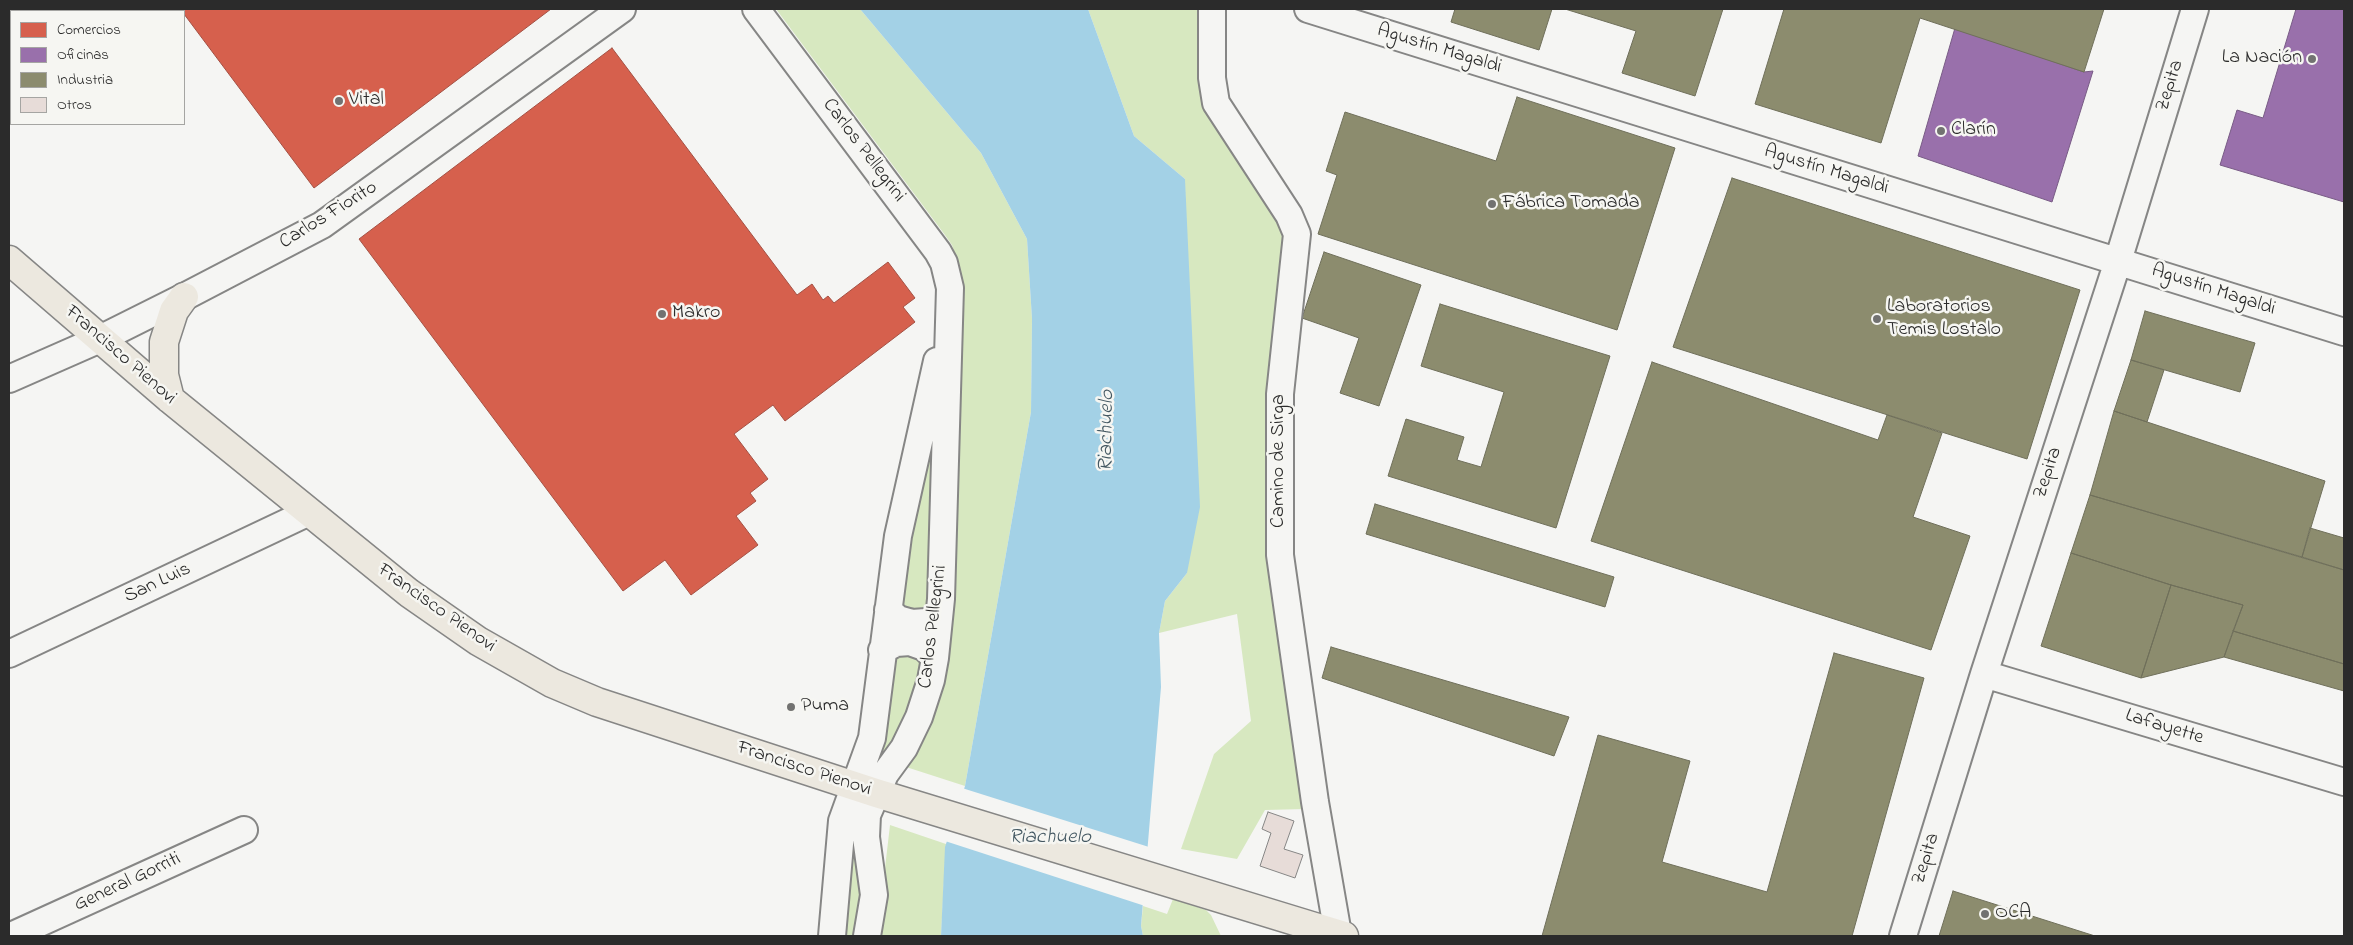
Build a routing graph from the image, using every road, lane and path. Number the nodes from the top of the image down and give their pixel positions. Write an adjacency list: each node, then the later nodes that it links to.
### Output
1 (622, 9): 8 (street, Carlos Fiorito)
2 (756, 9): 9 (street, Carlos Pellegrini)
3 (1212, 9): 26 (street, Camino de Sirga)
4 (1312, 9): 7 (street, Agustín Magaldi)
5 (2195, 9): 7 (street, Zepita)
6 (9, 260): 11 (main road, Francisco Pienovi)
7 (2118, 261): 10 (street, Agustín Magaldi); 20 (street, Zepita)
8 (184, 297): 11 (street, Carlos Fiorito); 13 (main road)
9 (951, 302): 15 (street, Carlos Pellegrini); 16 (street, Carlos Pellegrini)
10 (2344, 332)
11 (100, 339): 12 (street, Carlos Fiorito); 13 (main road, Francisco Pienovi)
12 (9, 379)
13 (170, 399): 14 (main road, Francisco Pienovi)
14 (307, 512): 18 (street, San Luis); 22 (main road, Francisco Pienovi)
15 (888, 610): 16 (street); 17 (street, Carlos Pellegrini)
16 (940, 616): 19 (street, Carlos Pellegrini)
17 (882, 650): 19 (street); 22 (street, Carlos Pellegrini)
18 (9, 654)
19 (935, 658): 22 (street, Carlos Pellegrini)
20 (1984, 674): 21 (street, Lafayette); 29 (street, Zepita)
21 (2344, 782)
22 (865, 789): 24 (street, Carlos Pellegrini); 25 (street, Carlos Pellegrini); 26 (main road, Francisco Pienovi)
23 (244, 830): 27 (street, General Gorriti)
24 (835, 910): 25 (street); 28 (street, Carlos Pellegrini)
25 (869, 927)
26 (1341, 935)
27 (11, 936)
28 (832, 936)
29 (1903, 936)

